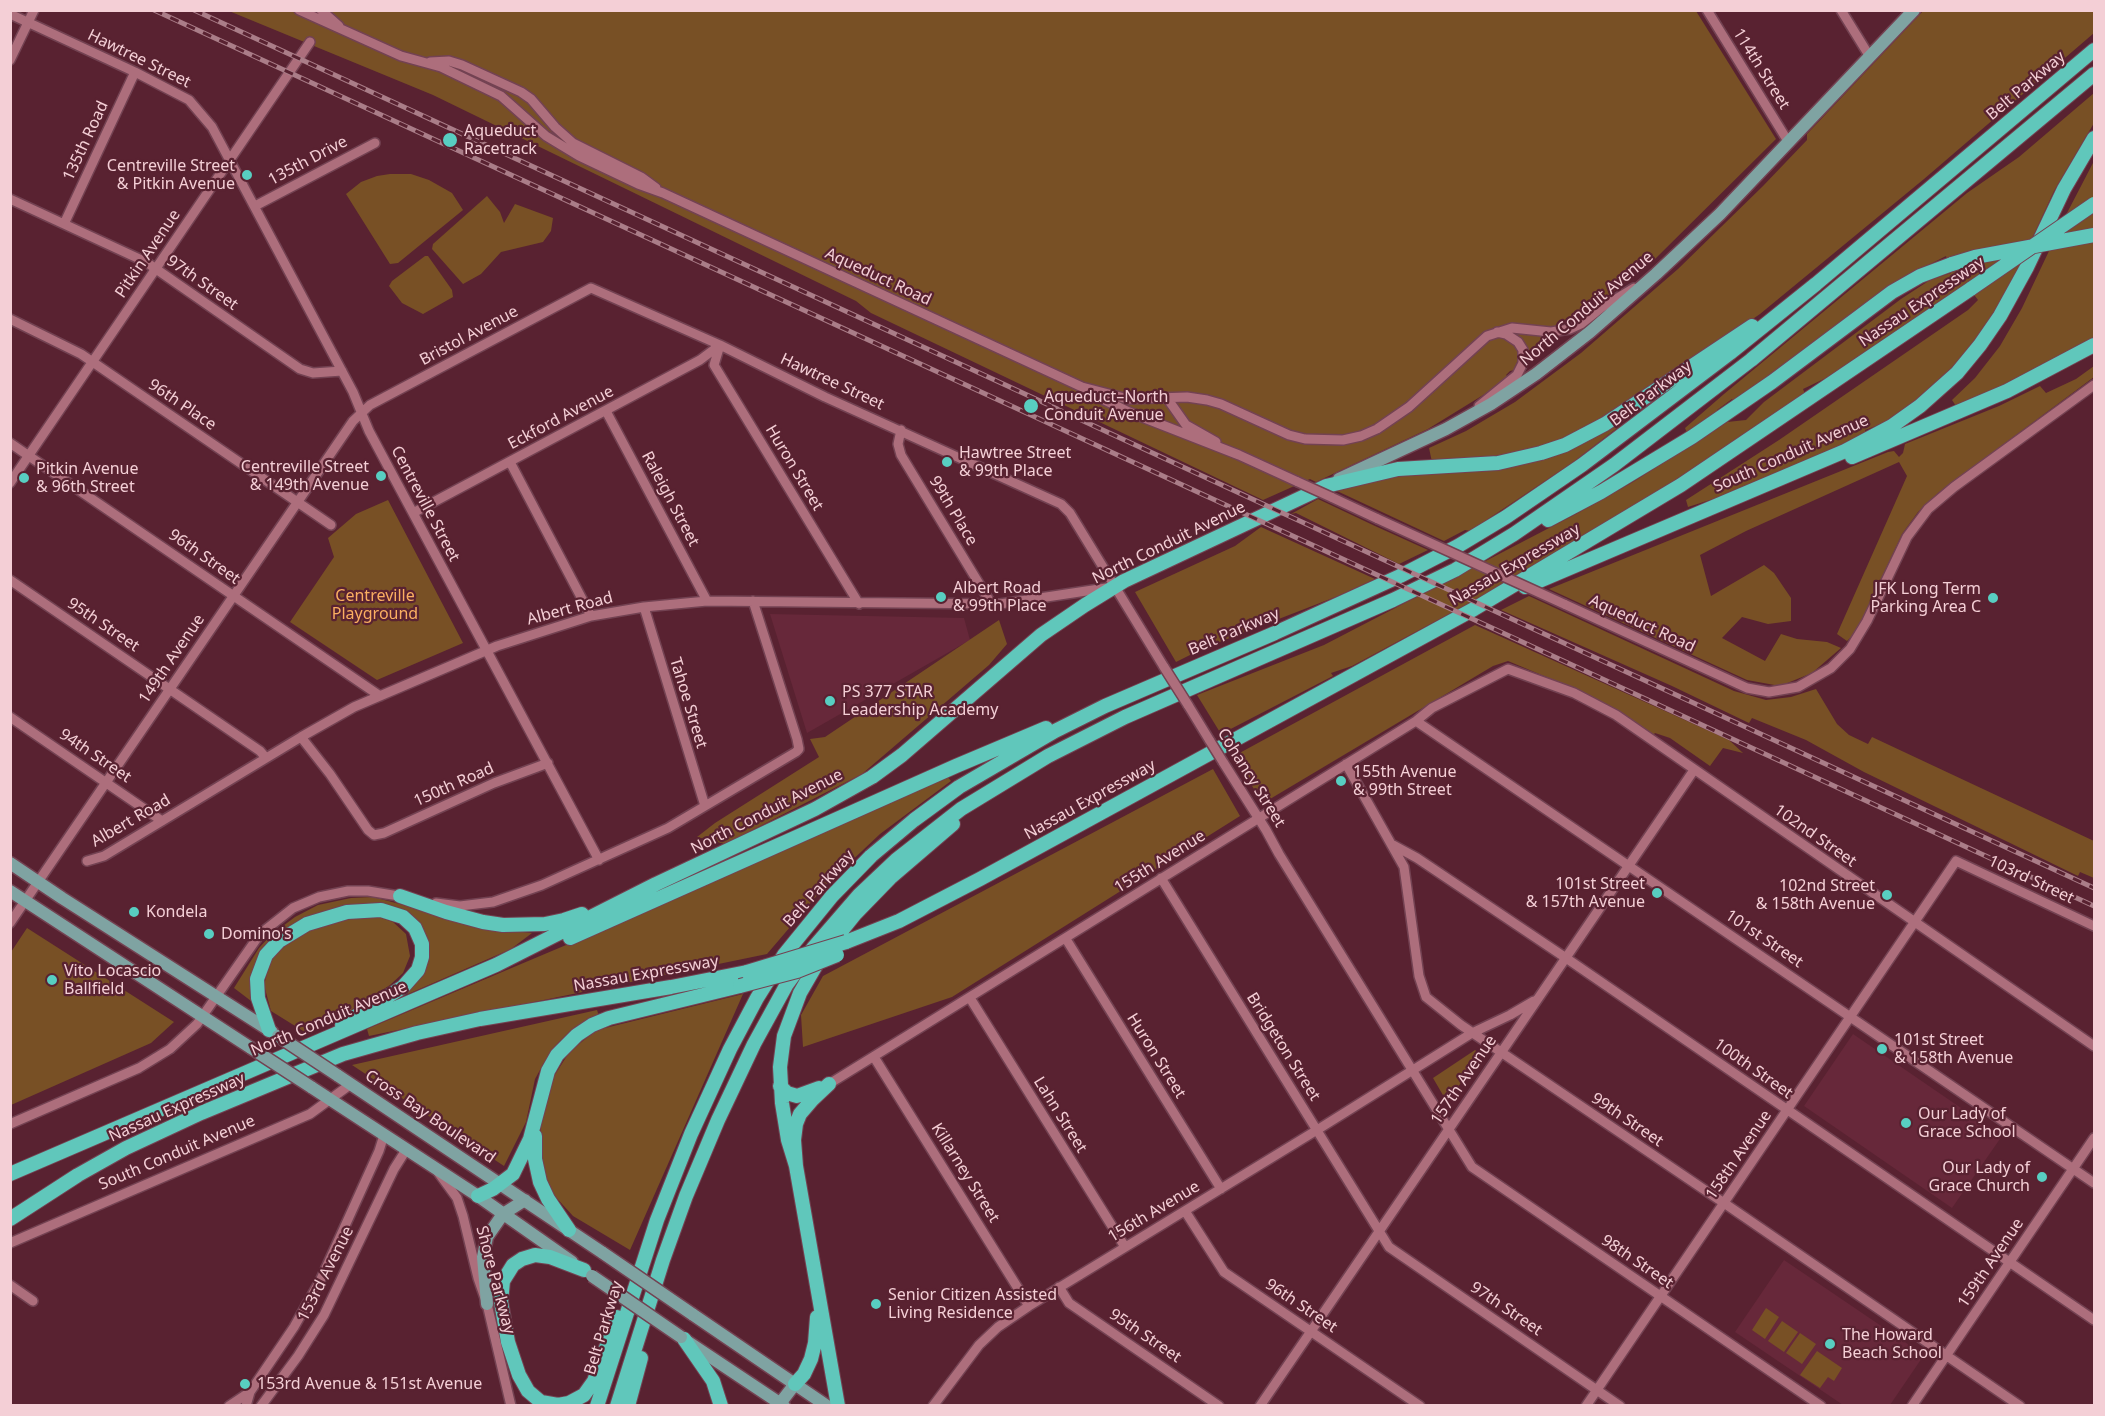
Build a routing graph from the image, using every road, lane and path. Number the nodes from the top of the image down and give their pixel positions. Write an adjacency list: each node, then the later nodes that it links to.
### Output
1 (34, 10): 8 (street)
2 (299, 10): 9 (street, Aqueduct Road)
3 (321, 10): 9 (street, Aqueduct Road)
4 (1707, 10): 21 (street, 114th Street)
5 (1841, 10): 13 (street)
6 (1914, 10): 13 (main road, North Conduit Avenue)
7 (10, 14): 8 (street, Hawtree Street)
8 (28, 22): 14 (street); 16 (street, Hawtree Street)
9 (343, 30): 15 (street, Aqueduct Road)
10 (2094, 39): 18 (highway)
11 (310, 42): 22 (street, Pitkin Avenue)
12 (2094, 50): 18 (highway, Belt Parkway)
13 (1870, 57): 21 (main road, North Conduit Avenue)
14 (10, 60)
15 (424, 62): 23 (street, Aqueduct Road); 23 (street, Aqueduct Road)
16 (135, 72): 22 (street, Hawtree Street); 27 (street, 135th Road)
17 (2094, 74): 57 (highway, Belt Parkway)
18 (2029, 106): 31 (highway, Belt Parkway)
19 (2094, 138): 51 (highway, South Conduit Avenue)
20 (375, 143): 26 (street, 135th Drive)
21 (1789, 143): 30 (main road, North Conduit Avenue)
22 (229, 159): 26 (street, Centreville Street); 29 (street, Pitkin Avenue)
23 (663, 193): 40 (street, Aqueduct Road)
24 (10, 199): 27 (street, 97th Street)
25 (2094, 204): 66 (highway, Nassau Expressway, bridge)
26 (255, 206): 38 (street, Centreville Street)
27 (64, 224): 29 (street, 97th Street)
28 (2094, 235): 57 (highway, bridge)
29 (156, 269): 37 (street, Pitkin Avenue); 38 (street, 97th Street)
30 (1656, 274): 34 (street); 44 (main road, North Conduit Avenue)
31 (1816, 284): 52 (highway); 72 (highway, Belt Parkway)
32 (591, 288): 35 (street, Hawtree Street); 43 (street, Bristol Avenue)
33 (10, 319): 37 (street, 96th Place)
34 (1497, 332): 41 (street, Aqueduct Road); 44 (street)
35 (720, 345): 42 (street, Eckford Avenue); 45 (street, Hawtree Street); 63 (street, Huron Street)
36 (2094, 345): 51 (highway)
37 (93, 363): 48 (street, Pitkin Avenue); 53 (street, 96th Place)
38 (342, 370): 43 (street, Centreville Street)
39 (2094, 385): 52 (street, Aqueduct Road, bridge)
40 (1082, 387): 41 (street, Aqueduct Road); 47 (street, Aqueduct Road)
41 (1167, 398): 47 (street)
42 (606, 411): 49 (street, Eckford Avenue); 61 (street, Raleigh Street)
43 (362, 413): 53 (street, 149th Avenue); 55 (street, Centreville Street)
44 (1461, 422): 52 (main road, North Conduit Avenue)
45 (901, 430): 54 (street, Hawtree Street); 64 (street, 99th Place)
46 (10, 443): 48 (street, 96th Street)
47 (1239, 455): 52 (street, Aqueduct Road, bridge)
48 (29, 456): 50 (street, Pitkin Avenue); 60 (street, 96th Street)
49 (510, 462): 55 (street, Eckford Avenue); 67 (street)
50 (10, 483)
51 (1754, 489): 66 (highway, South Conduit Avenue)
52 (1328, 492): 59 (highway, North Conduit Avenue)
53 (297, 502): 56 (street, 96th Place); 60 (street, 149th Avenue)
54 (1061, 504): 59 (street, Cohancy Street)
55 (413, 513): 68 (street, Centreville Street)
56 (331, 525)
57 (1500, 543): 81 (highway, Belt Parkway)
58 (10, 580): 70 (street, 95th Street)
59 (1114, 586): 64 (street, Albert Road); 83 (street, Cohancy Street, bridge); 93 (highway, North Conduit Avenue)
60 (234, 596): 70 (street, 149th Avenue); 71 (street, 96th Street)
61 (706, 601): 62 (street, Albert Road); 65 (street, Albert Road)
62 (753, 601): 63 (street, Albert Road); 82 (street, North Conduit Avenue)
63 (859, 604): 64 (street, Albert Road)
64 (992, 605)
65 (644, 607): 67 (street, Albert Road); 82 (street, Tahoe Street)
66 (1474, 609): 96 (highway, Nassau Expressway)
67 (591, 616): 68 (street, Albert Road)
68 (487, 650): 71 (street, Albert Road); 77 (street, Centreville Street)
69 (1508, 669): 74 (street, 155th Avenue); 79 (street, 102nd Street)
70 (170, 688): 76 (street, 95th Street); 80 (street, 149th Avenue)
71 (380, 696): 75 (street, Albert Road)
72 (1105, 706): 102 (highway); 144 (highway, Belt Parkway)
73 (10, 717): 80 (street, 94th Street)
74 (1416, 721): 78 (street, 155th Avenue); 90 (street, 101st Street)
75 (301, 737): 76 (street, Albert Road); 77 (street, 150th Road)
76 (266, 758): 84 (street, Albert Road)
77 (548, 763): 86 (street, Centreville Street)
78 (1346, 764): 83 (street, 155th Avenue); 85 (street, 99th Street)
79 (1694, 770): 90 (street, 157th Avenue); 98 (street, 102nd Street)
80 (106, 782): 84 (street, 94th Street); 92 (street, 149th Avenue)
81 (989, 790): 117 (highway); 147 (highway, Belt Parkway)
82 (705, 806): 86 (street, North Conduit Avenue)
83 (1258, 819): 91 (street, 155th Avenue); 114 (street, Cohancy Street)
84 (162, 821): 87 (street, Albert Road)
85 (1393, 845): 101 (street, 100th Street); 109 (street, 99th Street)
86 (599, 860): 95 (street, North Conduit Avenue)
87 (87, 861)
88 (1956, 861): 98 (street, 158th Avenue); 99 (street, 103rd Street)
89 (10, 863): 92 (main road, Cross Bay Boulevard)
90 (1629, 865): 101 (street, 157th Avenue); 107 (street, 101st Street)
91 (1161, 878): 100 (street, 155th Avenue); 122 (street, Bridgeton Street)
92 (38, 882): 94 (street); 103 (main road, Cross Bay Boulevard)
93 (656, 884): 95 (highway); 102 (highway, North Conduit Avenue)
94 (16, 896): 97 (street); 106 (main road)
95 (400, 896): 103 (street, North Conduit Avenue)
96 (899, 921): 120 (highway, bridge); 139 (highway, Nassau Expressway, bridge)
97 (10, 923)
98 (1914, 923): 107 (street, 158th Avenue); 111 (street, 102nd Street)
99 (2094, 926)
100 (1066, 939): 104 (street, 155th Avenue); 133 (street, Huron Street)
101 (1566, 958): 105 (street, 157th Avenue); 119 (street, 100th Street)
102 (496, 965): 110 (highway, North Conduit Avenue)
103 (217, 997): 106 (street, North Conduit Avenue); 108 (main road, Cross Bay Boulevard)
104 (970, 998): 113 (street, 155th Avenue); 143 (street, Lahn Street)
105 (1536, 1000): 109 (street); 112 (street, 157th Avenue)
106 (202, 1016): 118 (main road, bridge); 121 (street, North Conduit Avenue)
107 (1851, 1016): 119 (street, 158th Avenue); 129 (street, 101st Street)
108 (274, 1033): 110 (highway); 115 (main road, Cross Bay Boulevard, bridge)
109 (1472, 1033): 112 (street, 99th Street); 114 (street)
110 (309, 1046): 130 (highway, North Conduit Avenue)
111 (2094, 1046)
112 (1500, 1052): 123 (street, 157th Avenue); 136 (street, 99th Street)
113 (874, 1057): 116 (street, 155th Avenue); 154 (street, Killarney Street)
114 (1412, 1070): 122 (street, 156th Avenue); 123 (street, Cohancy Street)
115 (351, 1084): 118 (street, South Conduit Avenue); 132 (main road, Cross Bay Boulevard)
116 (829, 1084): 117 (highway); 127 (highway)
117 (780, 1086): 127 (highway)
118 (330, 1100): 124 (main road); 142 (street, South Conduit Avenue)
119 (1787, 1111): 136 (street, 158th Avenue); 145 (street, 100th Street)
120 (536, 1117): 132 (highway); 140 (highway)
121 (10, 1124)
122 (1317, 1130): 133 (street, 156th Avenue); 141 (street, Bridgeton Street)
123 (1449, 1130): 141 (street, 157th Avenue); 151 (street, 98th Street)
124 (384, 1135): 126 (main road); 161 (street, 153rd Avenue)
125 (2094, 1138): 129 (street, 159th Avenue)
126 (406, 1150): 128 (main road); 165 (street, 153rd Avenue)
127 (796, 1166): 148 (highway)
128 (435, 1168): 134 (main road); 153 (street, Shore Parkway)
129 (2074, 1169): 131 (street, 101st Street); 145 (street, 159th Avenue)
130 (10, 1174)
131 (2094, 1183)
132 (501, 1184): 134 (highway); 135 (main road, Cross Bay Boulevard)
133 (1221, 1189): 137 (street, 156th Avenue)
134 (478, 1196): 138 (main road)
135 (525, 1200): 138 (main road); 140 (main road, Cross Bay Boulevard)
136 (1724, 1203): 151 (street, 158th Avenue); 158 (street, 99th Street)
137 (1185, 1211): 143 (street, 156th Avenue); 156 (street, 96th Street)
138 (503, 1214): 146 (main road); 153 (main road)
139 (10, 1219)
140 (569, 1230): 159 (main road, Cross Bay Boulevard, bridge)
141 (1380, 1231): 156 (street, 157th Avenue); 160 (street, 97th Street)
142 (10, 1243)
143 (1125, 1247): 150 (street, 156th Avenue)
144 (645, 1255): 146 (highway); 167 (highway, Belt Parkway)
145 (2010, 1262): 155 (street, 100th Street); 158 (street, 159th Avenue)
146 (588, 1273): 157 (main road, bridge)
147 (658, 1275): 168 (highway, Belt Parkway); 169 (highway)
148 (815, 1278): 159 (highway); 172 (highway)
149 (10, 1285): 152 (street)
150 (1059, 1287): 154 (street, 156th Avenue); 174 (street, 95th Street)
151 (1661, 1296): 160 (street, 158th Avenue); 179 (street, 98th Street)
152 (33, 1300)
153 (487, 1304): 166 (street, Shore Parkway)
154 (1029, 1306): 173 (street, 156th Avenue)
155 (2094, 1320)
156 (1311, 1331): 175 (street, 157th Avenue); 176 (street, 96th Street)
157 (683, 1338): 162 (main road); 170 (highway)
158 (1946, 1355): 180 (street, 159th Avenue); 181 (street, 99th Street)
159 (795, 1384): 162 (main road); 171 (main road, Cross Bay Boulevard)
160 (1597, 1390): 177 (street, 158th Avenue); 178 (street, 97th Street)
161 (250, 1392): 163 (street, 153rd Avenue); 164 (street, 153rd Avenue)
162 (781, 1405)
163 (229, 1406)
164 (246, 1406)
165 (261, 1406)
166 (511, 1406)
167 (597, 1406)
168 (617, 1406)
169 (628, 1406)
170 (721, 1406)
171 (826, 1406)
172 (838, 1406)
173 (933, 1406)
174 (1219, 1406)
175 (1260, 1406)
176 (1420, 1406)
177 (1586, 1406)
178 (1620, 1406)
179 (1821, 1406)
180 (1912, 1406)
181 (2020, 1406)

